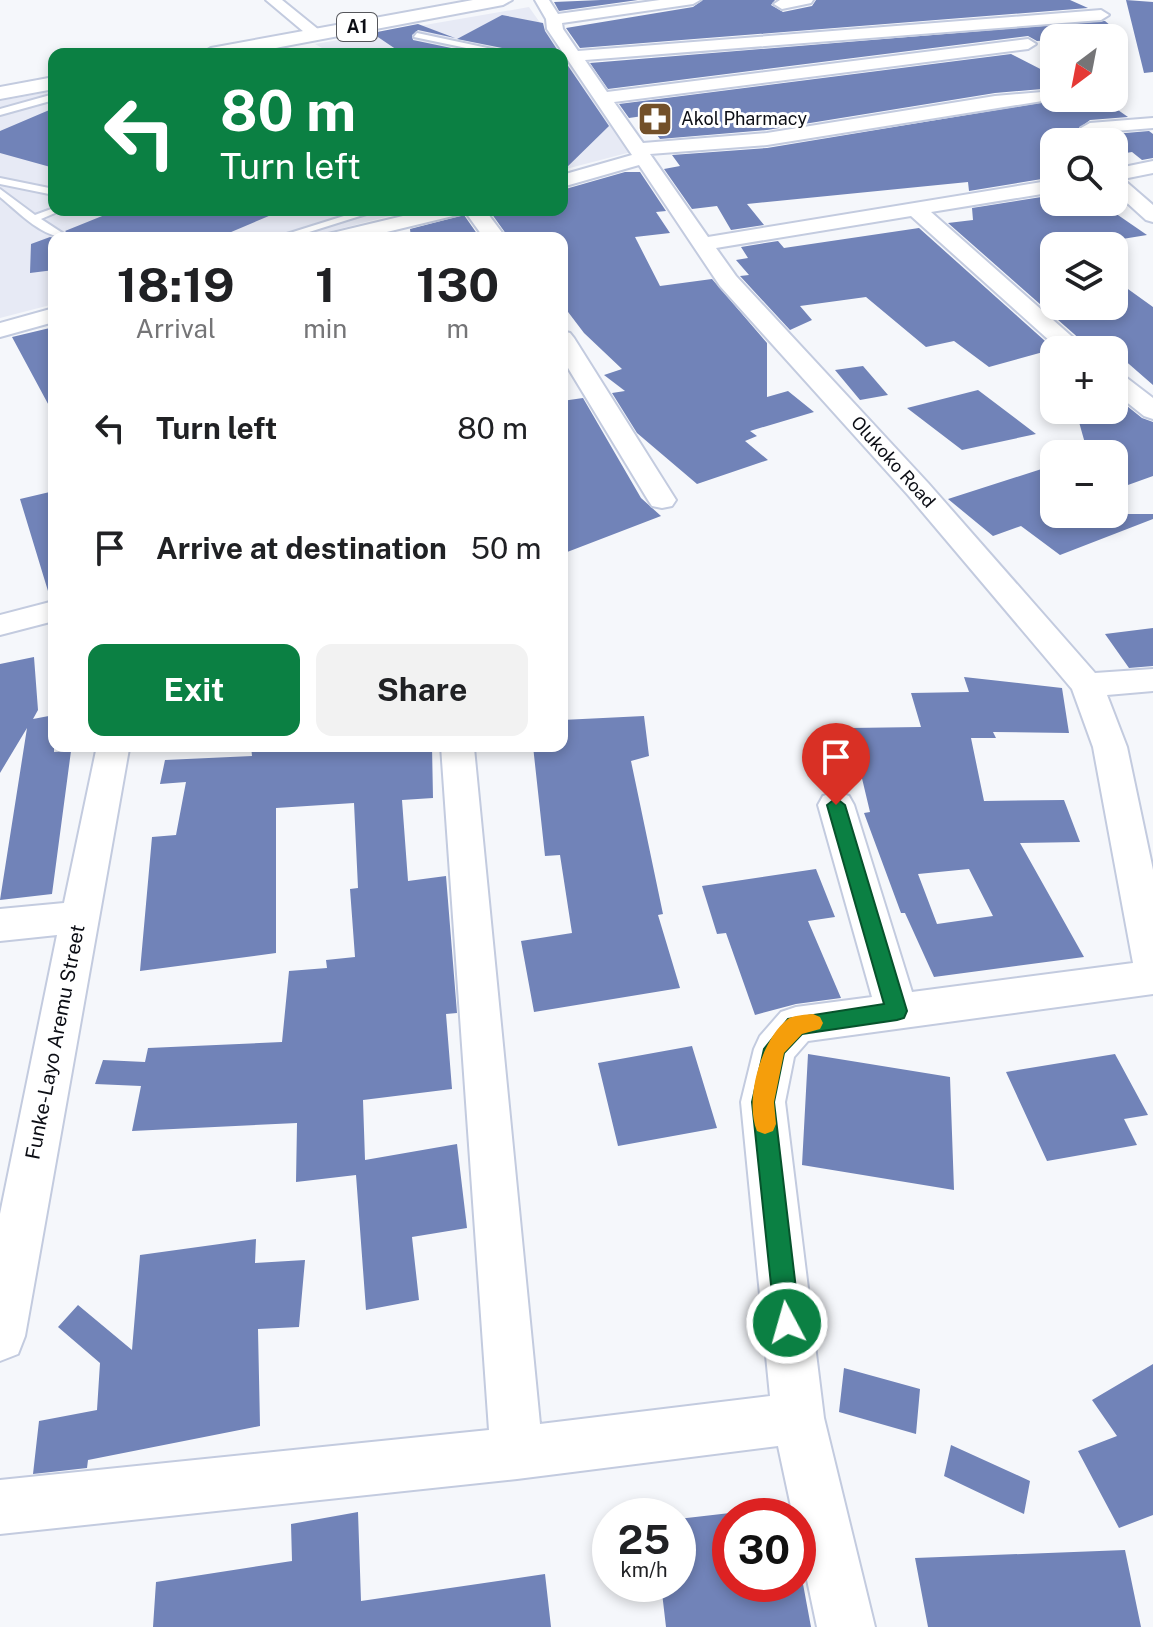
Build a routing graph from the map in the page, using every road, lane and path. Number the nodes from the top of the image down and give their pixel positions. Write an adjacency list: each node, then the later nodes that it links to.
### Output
1 (273, 0): 8 (street)
2 (503, 0): 8 (highway, A1)
3 (693, 0): 6 (street)
4 (806, 0): 5 (street)
5 (782, 4)
6 (548, 10): 15 (street, Olukoko Road)
7 (1104, 14): 10 (street)
8 (316, 34): 12 (highway, A1)
9 (417, 35): 13 (lane)
10 (811, 37): 16 (street); 17 (street)
11 (1028, 44): 17 (street)
12 (254, 48)
13 (478, 48)
14 (568, 48): 16 (street, Olukoko Road)
15 (568, 48)
16 (573, 56): 21 (street, Olukoko Road)
17 (850, 65): 21 (street)
18 (48, 84): 19 (highway)
19 (0, 93)
20 (1040, 97): 26 (street)
21 (605, 98): 26 (street, Olukoko Road)
22 (48, 99): 23 (lane)
23 (0, 112)
24 (1153, 123): 25 (street)
25 (1095, 128)
26 (640, 154): 30 (street); 45 (street, Olukoko Road)
27 (1128, 155): 28 (street)
28 (1148, 167): 29 (street)
29 (1128, 173)
30 (568, 179)
31 (0, 181): 33 (lane)
32 (1040, 188): 36 (street)
33 (48, 191)
34 (0, 192): 41 (lane)
35 (1128, 192): 40 (street)
36 (915, 209): 45 (street); 48 (street)
37 (48, 213): 41 (lane)
38 (354, 216): 43 (lane)
39 (428, 216): 44 (street)
40 (1153, 216)
41 (33, 219): 42 (lane)
42 (55, 232)
43 (299, 232)
44 (360, 232)
45 (703, 244): 56 (street, Olukoko Road)
46 (48, 317): 47 (street)
47 (0, 330)
48 (1059, 336)
49 (568, 348): 52 (street)
50 (1128, 391): 51 (street)
51 (1153, 411)
52 (662, 500)
53 (48, 613): 54 (street)
54 (0, 625)
55 (1153, 680): 56 (street)
56 (1087, 685): 62 (street, Olukoko Road)
57 (111, 752): 60 (street, Funke-Layo Aremu Street)
58 (457, 752): 67 (street)
59 (836, 805): 64 (street)
60 (78, 917): 61 (street); 65 (street, Funke-Layo Aremu Street)
61 (0, 925)
62 (1153, 965)
63 (1153, 977): 64 (street)
64 (897, 1011): 66 (street)
65 (0, 1336)
66 (798, 1418): 67 (street); 69 (street)
67 (517, 1453): 68 (street)
68 (0, 1507)
69 (846, 1627)

